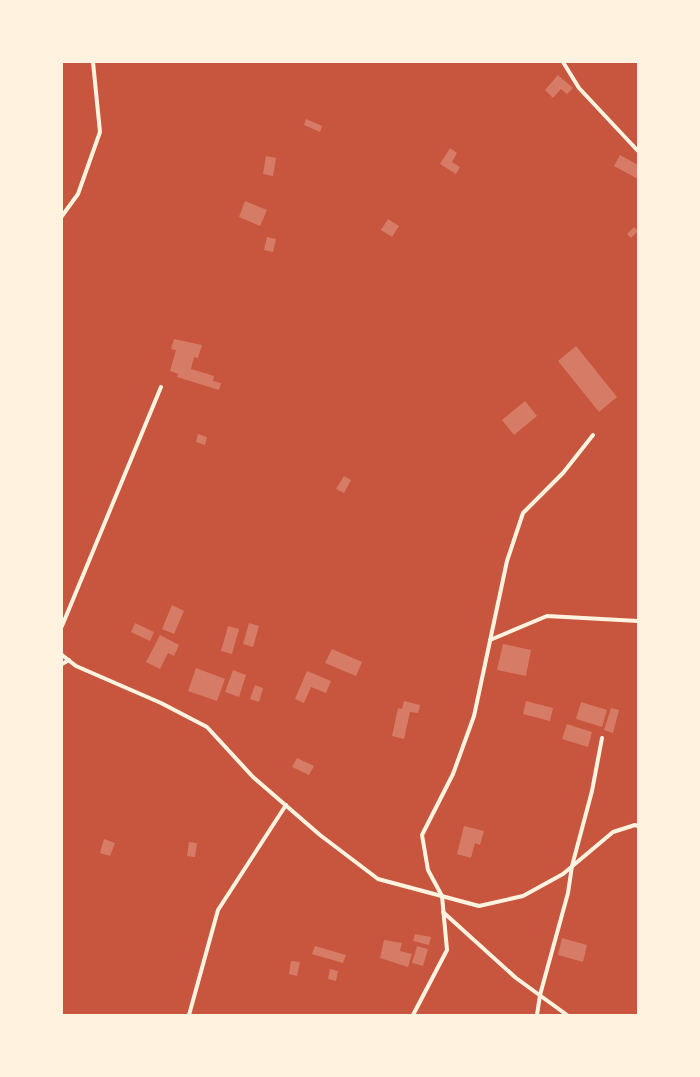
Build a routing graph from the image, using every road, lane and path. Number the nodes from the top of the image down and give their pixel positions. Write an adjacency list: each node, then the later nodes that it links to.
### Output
1 (93, 62): 4 (street)
2 (563, 62): 3 (street)
3 (638, 152)
4 (62, 216)
5 (161, 387): 8 (street)
6 (593, 435): 9 (street)
7 (638, 621): 9 (street)
8 (62, 626)
9 (490, 640): 17 (street)
10 (62, 655): 11 (street)
11 (69, 660): 12 (street); 14 (street)
12 (62, 664)
13 (602, 738): 16 (street)
14 (286, 805): 17 (street); 20 (street)
15 (638, 826): 16 (street)
16 (572, 866): 17 (street); 19 (street)
17 (442, 896): 18 (street)
18 (443, 911): 19 (street); 21 (street)
19 (540, 996): 22 (street); 23 (street)
20 (189, 1015)
21 (413, 1015)
22 (537, 1015)
23 (567, 1015)

